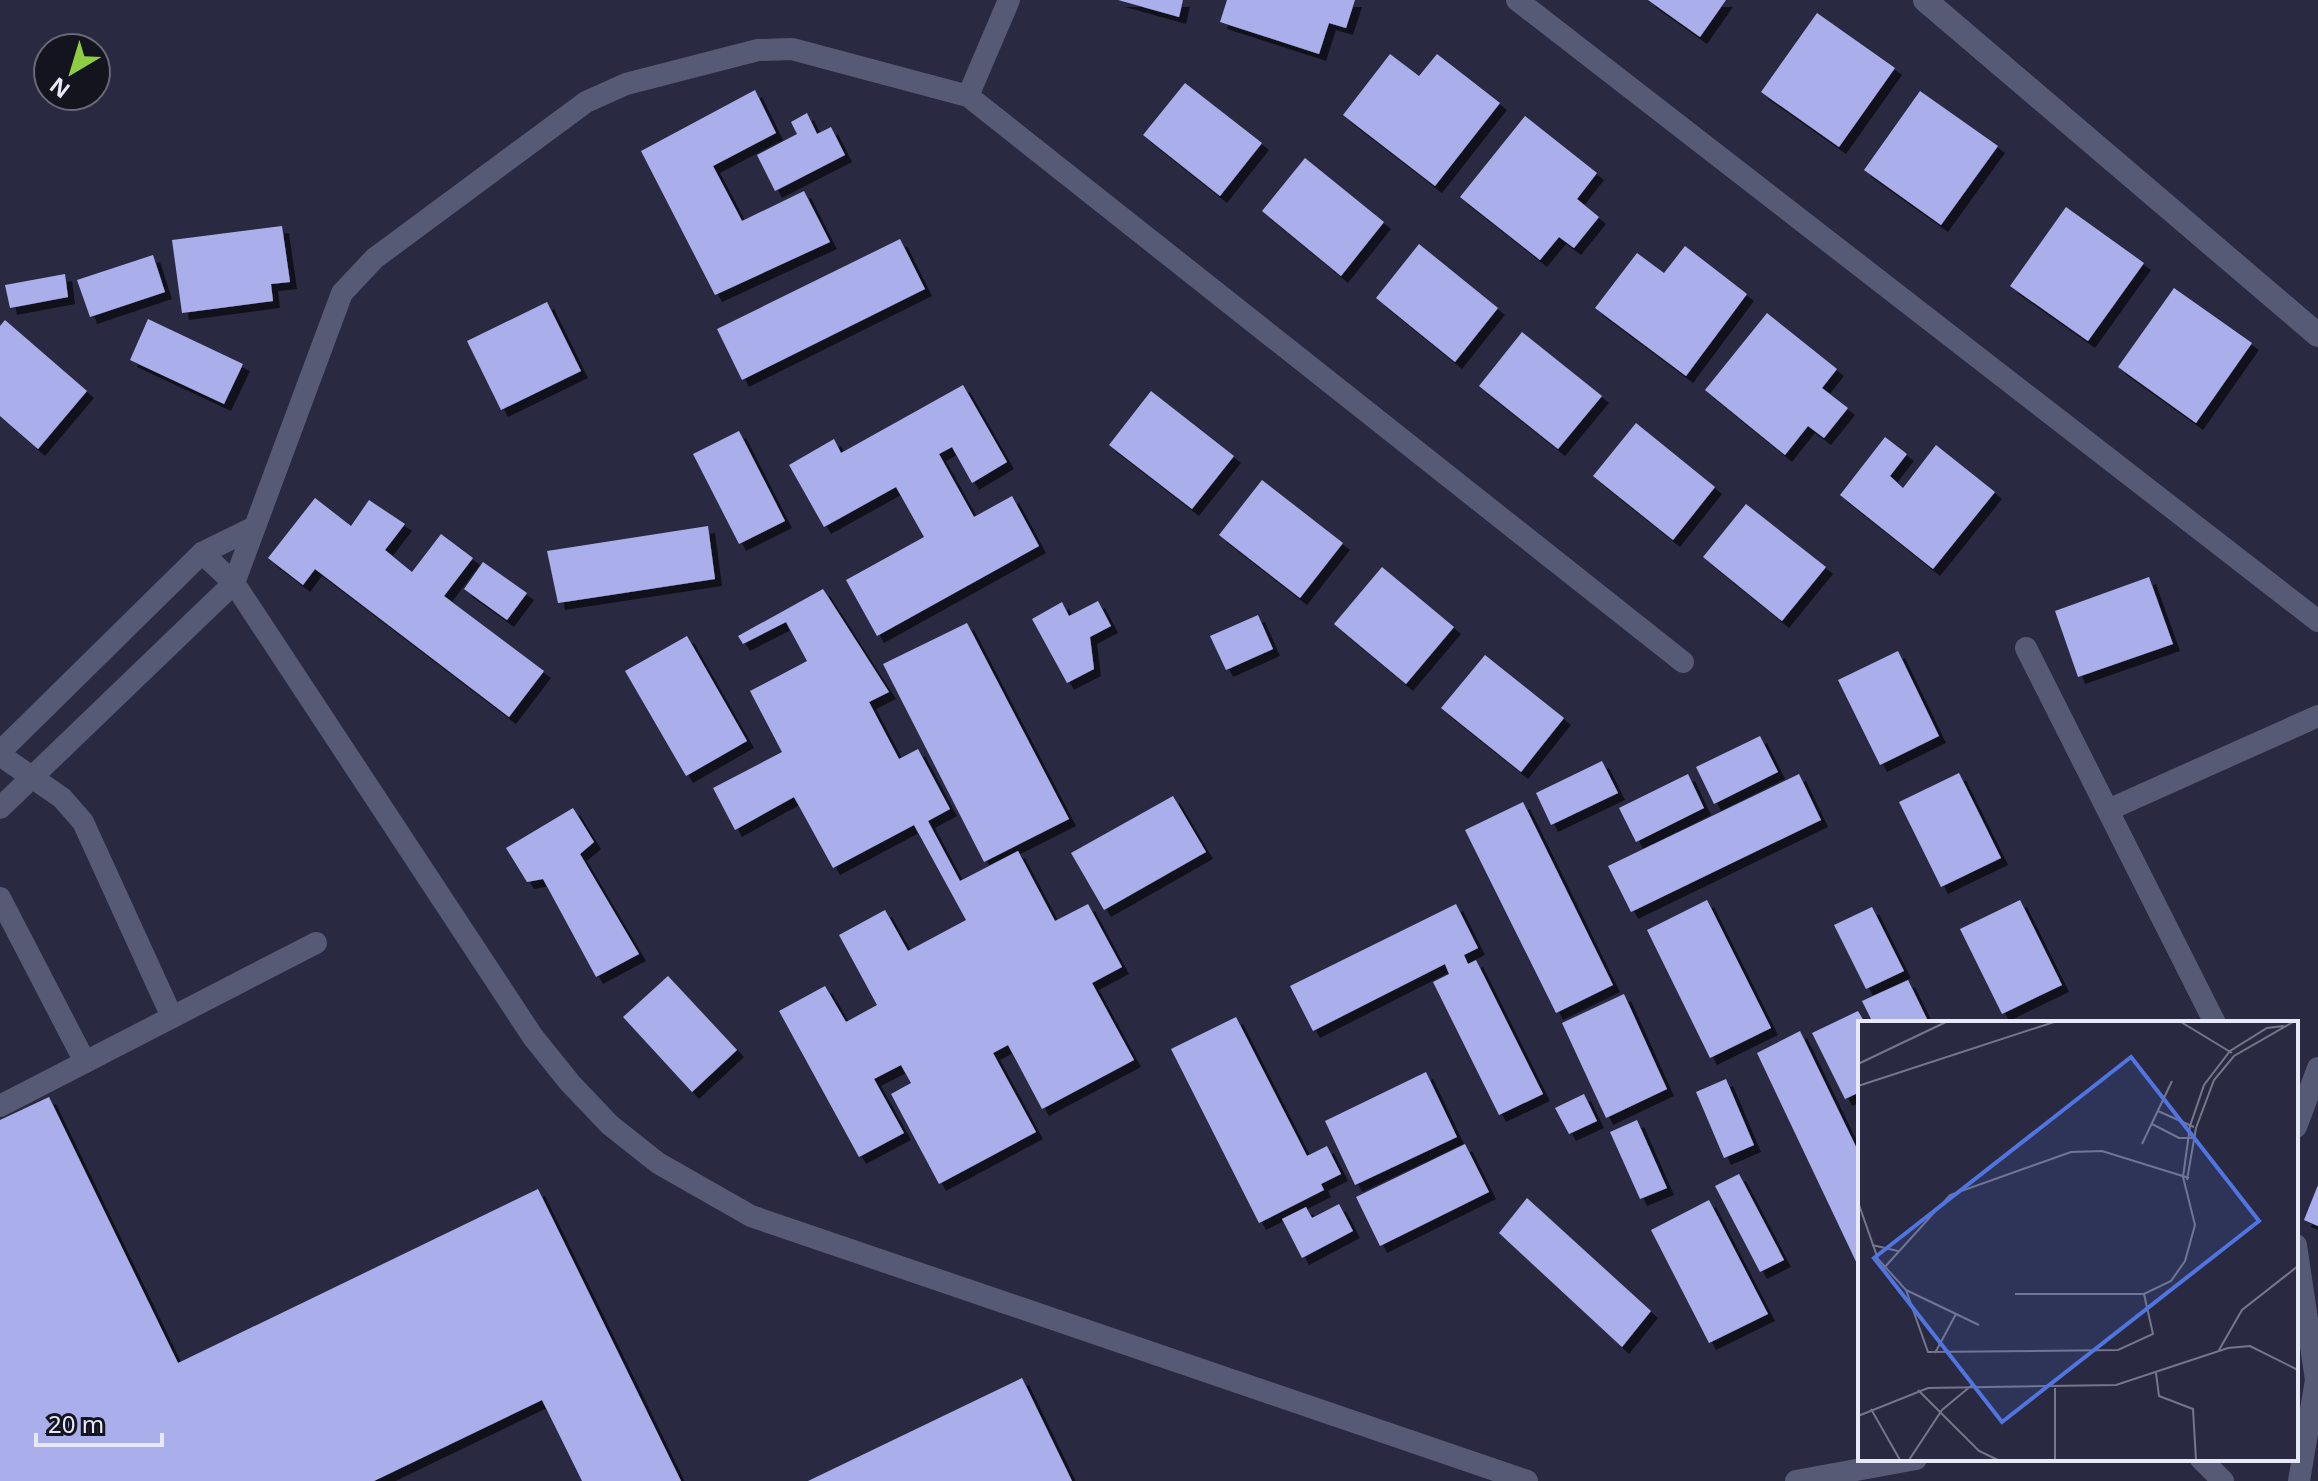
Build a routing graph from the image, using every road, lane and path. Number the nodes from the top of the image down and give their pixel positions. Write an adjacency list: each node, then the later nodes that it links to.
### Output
1 (1009, 0): 4 (lane)
2 (1517, 0): 9 (lane)
3 (1925, 0): 5 (street)
4 (968, 96): 6 (lane); 11 (lane)
5 (2318, 335)
6 (253, 528): 7 (lane); 8 (lane)
7 (202, 553): 8 (lane); 13 (lane)
8 (234, 583): 14 (lane); 29 (lane)
9 (2318, 621)
10 (2026, 648): 16 (lane)
11 (1683, 662)
12 (2318, 716): 16 (lane)
13 (0, 754): 14 (lane)
14 (35, 778): 15 (lane); 19 (lane)
15 (0, 808)
16 (2108, 810): 20 (lane)
17 (0, 898): 21 (lane)
18 (316, 943): 19 (lane)
19 (172, 1017): 21 (lane)
20 (2214, 1021)
21 (85, 1062): 23 (lane)
22 (2318, 1068): 24 (lane)
23 (0, 1106)
24 (2298, 1122)
25 (2298, 1272): 26 (lane)
26 (2306, 1382): 32 (lane)
27 (1905, 1461): 30 (lane)
28 (2203, 1461): 31 (lane)
29 (1527, 1481)
30 (1796, 1481)
31 (2223, 1481)
32 (2299, 1481)

